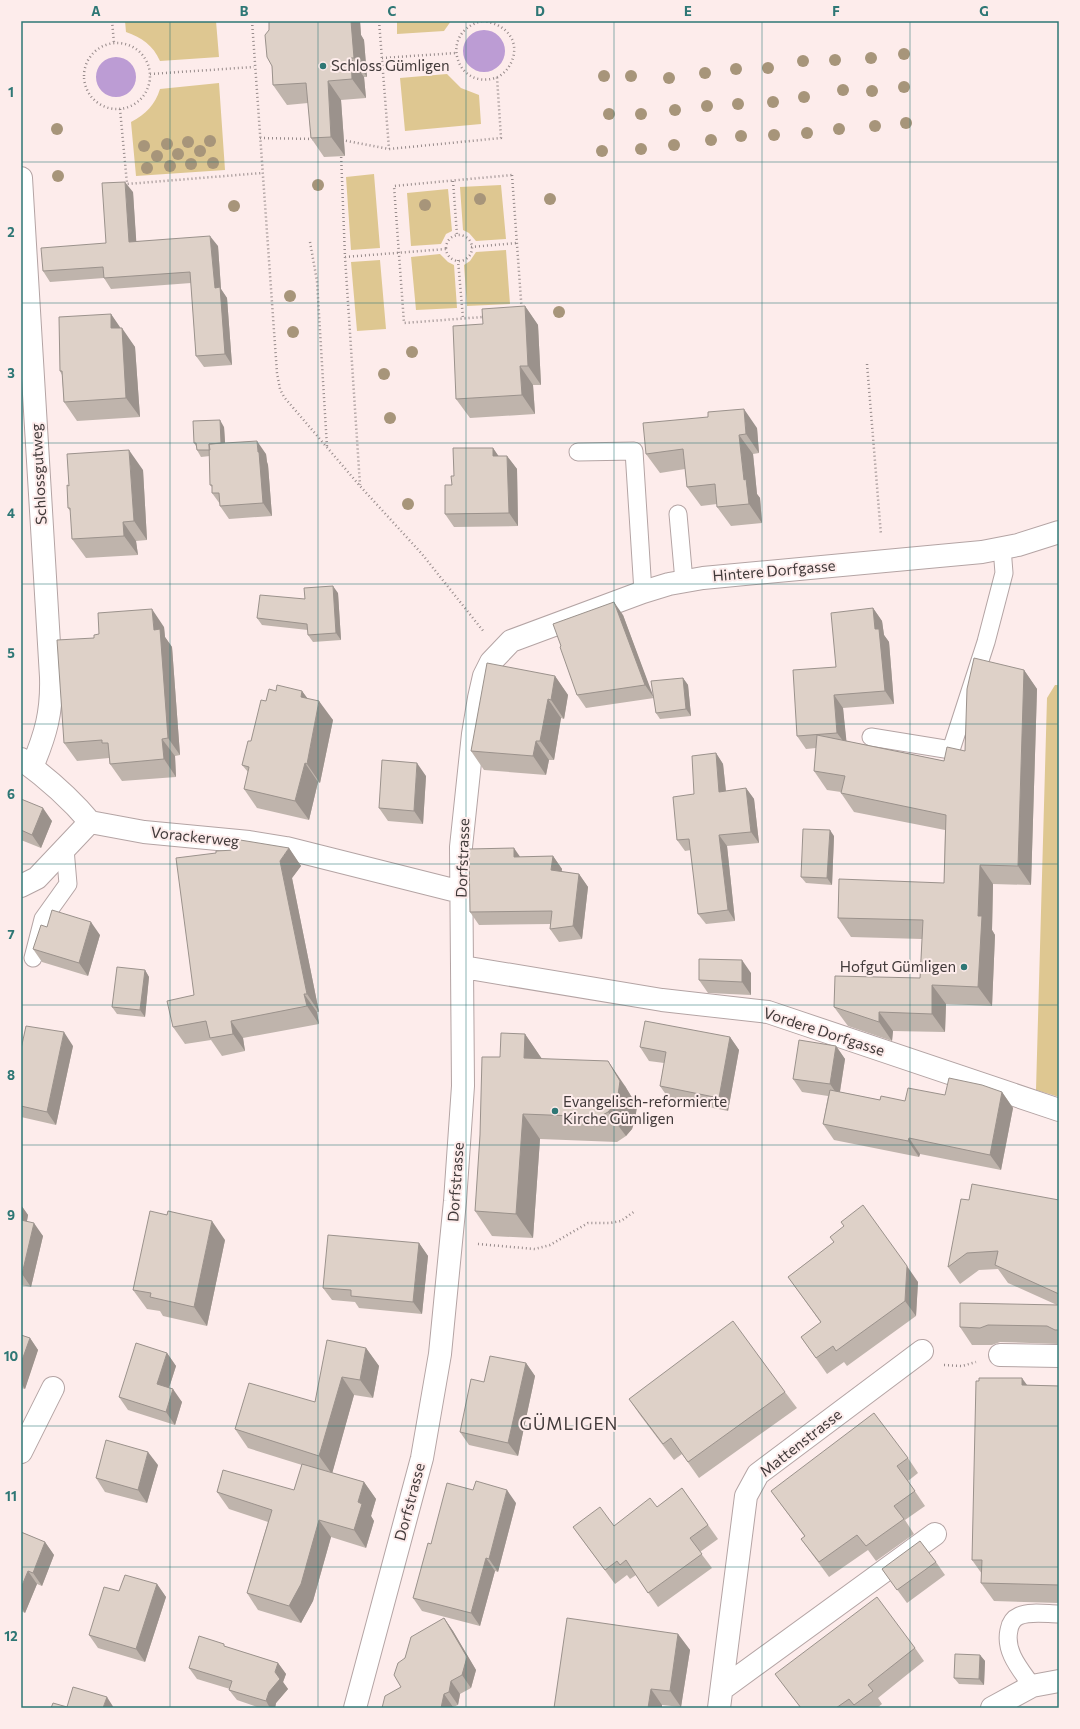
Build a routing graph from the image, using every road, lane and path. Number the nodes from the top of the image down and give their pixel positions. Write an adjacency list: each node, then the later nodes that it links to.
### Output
1 (112, 21): 6 (path)
2 (252, 21): 9 (path)
3 (379, 21): 8 (path)
4 (482, 21): 5 (path); 7 (path)
5 (492, 21): 11 (path)
6 (114, 43): 10 (path); 12 (path)
7 (456, 53): 8 (path); 11 (path)
8 (382, 58): 15 (path)
9 (254, 67): 10 (path); 13 (path)
10 (150, 74): 12 (path)
11 (497, 77): 15 (path)
12 (120, 109): 16 (path)
13 (260, 138): 14 (path); 16 (path)
14 (318, 139)
15 (389, 149): 24 (path)
16 (262, 173): 28 (path)
17 (21, 178): 39 (street, Schlossgutweg)
18 (453, 181): 19 (path); 21 (path); 26 (path)
19 (457, 235): 22 (path); 23 (path)
20 (310, 242): 28 (path)
21 (517, 243): 22 (path); 26 (path)
22 (471, 247): 25 (path)
23 (446, 250): 24 (path); 25 (path)
24 (345, 257): 30 (path)
25 (458, 260): 26 (path)
26 (463, 318)
27 (867, 364): 34 (path)
28 (327, 448): 30 (path)
29 (578, 452): 36 (lane)
30 (360, 486): 37 (path)
31 (678, 514): 35 (lane)
32 (1059, 532): 33 (street, Hintere Dorfgasse)
33 (1002, 548): 34 (street, Hintere Dorfgasse); 38 (lane)
34 (883, 562): 35 (street, Hintere Dorfgasse)
35 (684, 581): 36 (street, Hintere Dorfgasse)
36 (643, 592): 37 (street, Hintere Dorfgasse)
37 (501, 652): 43 (street, Dorfstrasse)
38 (871, 737)
39 (26, 763): 40 (street)
40 (90, 822): 41 (street); 43 (street, Vorackerweg)
41 (65, 849): 42 (street); 44 (lane)
42 (21, 886)
43 (461, 892): 45 (street, Dorfstrasse)
44 (32, 958)
45 (462, 967): 46 (street, Vordere Dorfgasse); 48 (street, Dorfstrasse)
46 (1059, 1110)
47 (635, 1211): 48 (path)
48 (451, 1242): 61 (street, Dorfstrasse)
49 (922, 1351): 60 (street, Mattenstrasse)
50 (1000, 1356): 51 (street)
51 (1059, 1356)
52 (940, 1365): 53 (path)
53 (962, 1366)
54 (53, 1388): 55 (street)
55 (21, 1452)
56 (935, 1534): 60 (street, Mattenstrasse)
57 (1059, 1614): 59 (lane)
58 (1059, 1681): 59 (street)
59 (1032, 1686): 62 (street)
60 (721, 1698)
61 (355, 1708)
62 (992, 1708)

